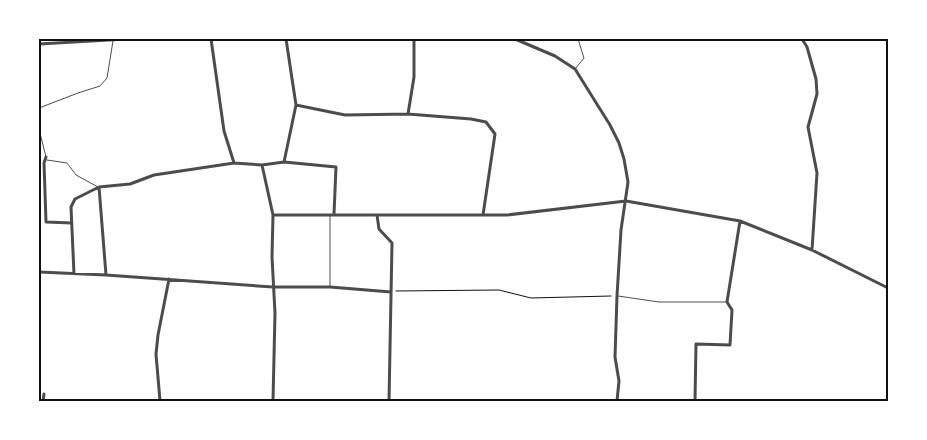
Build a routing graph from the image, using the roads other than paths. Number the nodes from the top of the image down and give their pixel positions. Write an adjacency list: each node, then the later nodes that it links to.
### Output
1 (126, 39): 8 (street)
2 (211, 39): 18 (street)
3 (286, 39): 11 (street)
4 (414, 39): 13 (street)
5 (515, 39): 10 (street)
6 (578, 39): 10 (lane)
7 (802, 39): 28 (street)
8 (113, 40): 9 (street); 12 (lane)
9 (39, 44)
10 (575, 69): 21 (street)
11 (296, 105): 13 (street); 17 (street)
12 (39, 108)
13 (408, 114): 25 (street)
14 (39, 129): 15 (lane)
15 (46, 158): 16 (lane); 20 (lane); 27 (street)
16 (40, 160)
17 (284, 162): 19 (street); 22 (street)
18 (234, 163): 19 (street); 20 (street)
19 (262, 164): 24 (street)
20 (99, 187): 27 (street); 31 (street)
21 (626, 200): 25 (street); 26 (street); 37 (street)
22 (332, 214): 23 (street); 24 (street); 34 (lane)
23 (376, 214): 25 (street); 36 (street)
24 (273, 215): 33 (street)
25 (483, 215)
26 (740, 221): 28 (street); 38 (street)
27 (72, 223): 30 (street)
28 (812, 250): 35 (street)
29 (39, 272): 30 (street)
30 (74, 274): 31 (street)
31 (106, 275): 32 (street)
32 (169, 279): 33 (street); 41 (street)
33 (274, 287): 34 (street); 42 (street)
34 (330, 287): 36 (street)
35 (888, 288)
36 (392, 292): 43 (street)
37 (617, 296): 38 (lane); 45 (street)
38 (727, 302): 46 (street)
39 (44, 394): 40 (street)
40 (43, 401)
41 (160, 401)
42 (273, 401)
43 (389, 401): 44 (lane)
44 (409, 401)
45 (618, 401)
46 (695, 401)

